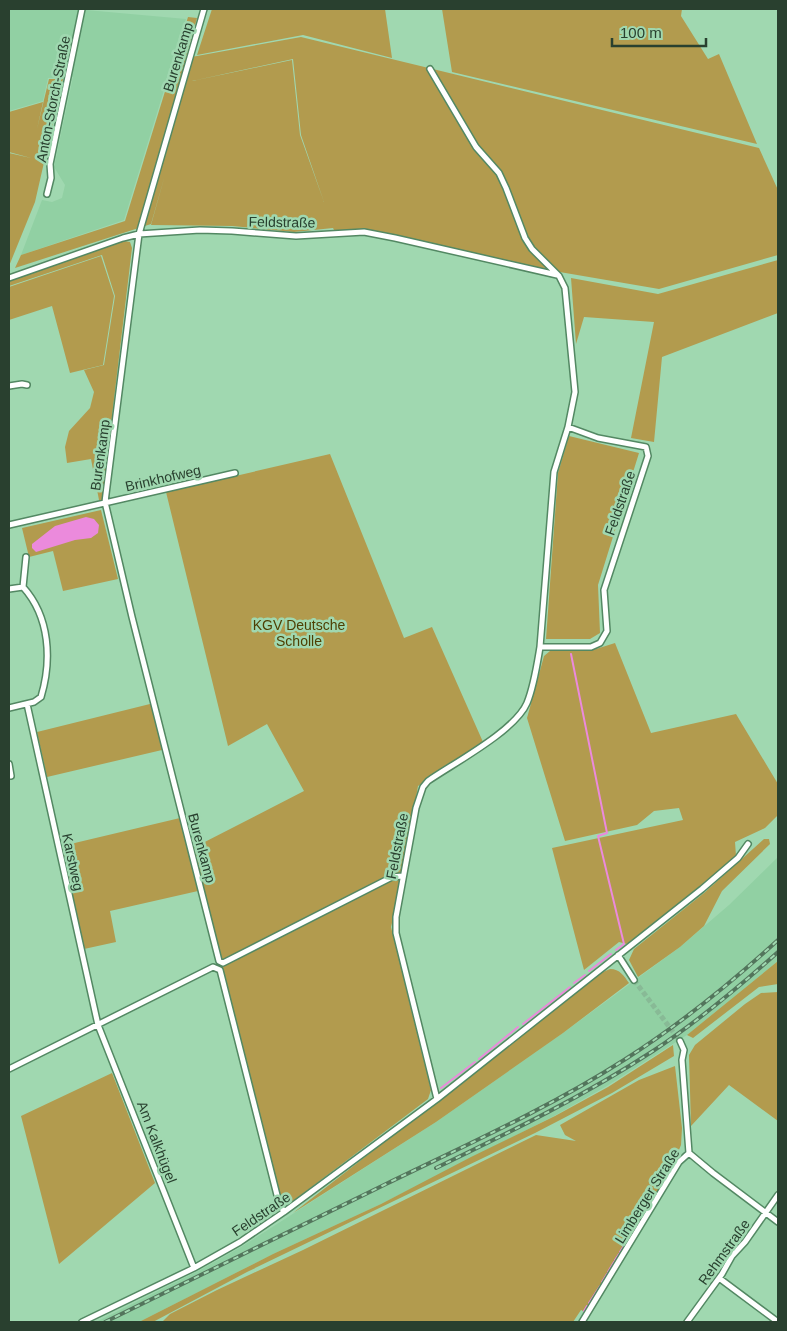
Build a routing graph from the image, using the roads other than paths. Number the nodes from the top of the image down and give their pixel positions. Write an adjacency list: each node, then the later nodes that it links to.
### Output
1 (82, 9): 4 (street, Anton-Storch-Straße)
2 (204, 9): 5 (street, Burenkamp)
3 (430, 69): 6 (street, Feldstraße)
4 (47, 194)
5 (139, 234): 6 (street, Feldstraße); 7 (street, Feldstraße); 12 (street, Burenkamp)
6 (557, 275): 10 (street, Feldstraße)
7 (9, 278)
8 (27, 385): 9 (street)
9 (9, 386)
10 (568, 427): 17 (street, Feldstraße); 17 (street, Feldstraße)
11 (235, 473): 12 (street, Brinkhofweg)
12 (105, 502): 13 (street, Brinkhofweg); 23 (street, Burenkamp)
13 (9, 525)
14 (26, 557): 15 (street)
15 (22, 587): 16 (street); 18 (street)
16 (9, 589)
17 (540, 647): 23 (street, Feldstraße)
18 (27, 704): 19 (street); 26 (street, Karstweg)
19 (9, 708)
20 (9, 764): 21 (street)
21 (9, 776)
22 (748, 844): 24 (street, Feldstraße)
23 (402, 876): 29 (street, Feldstraße)
24 (618, 955): 25 (street); 29 (street, Feldstraße)
25 (634, 980)
26 (98, 1025): 28 (street); 32 (street); 35 (street, Am Kalkhügel)
27 (680, 1041): 30 (street, Limberger Straße)
28 (9, 1069)
29 (437, 1099): 32 (street, Feldstraße)
30 (689, 1153): 33 (street); 38 (street, Limberger Straße)
31 (778, 1195): 33 (street, Rehmstraße)
32 (284, 1212): 35 (street, Feldstraße)
33 (766, 1212): 34 (street); 36 (street, Rehmstraße)
34 (778, 1222)
35 (194, 1268): 37 (street, Feldstraße)
36 (719, 1278): 39 (street, Rehmstraße); 40 (street)
37 (82, 1322)
38 (582, 1322)
39 (687, 1322)
40 (778, 1322)

